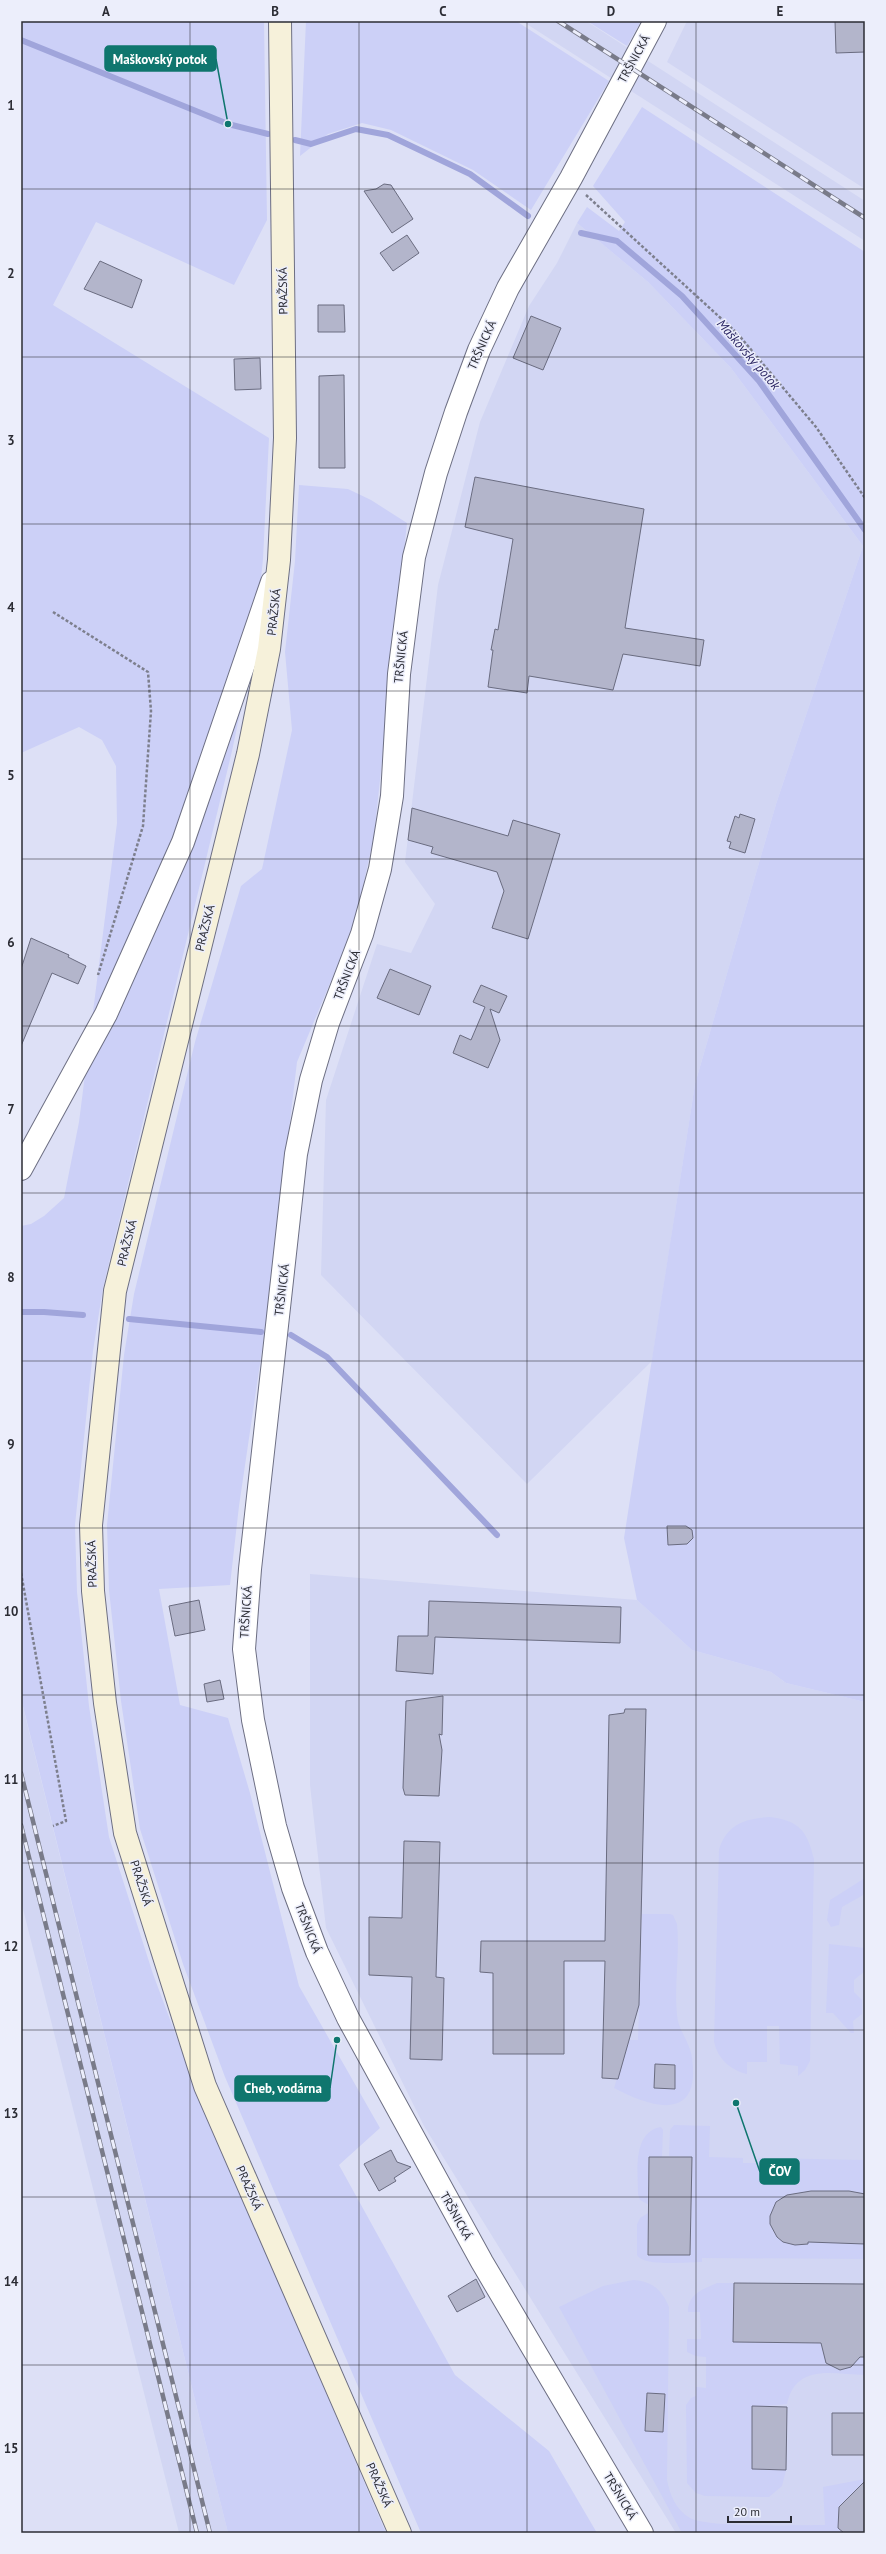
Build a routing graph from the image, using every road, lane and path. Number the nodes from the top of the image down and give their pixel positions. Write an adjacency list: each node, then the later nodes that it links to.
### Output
1 (280, 21): 5 (main road, PRAŽSKÁ)
2 (655, 21): 3 (street, TRŠNICKÁ)
3 (571, 178): 4 (path); 12 (street, TRŠNICKÁ)
4 (865, 498)
5 (279, 560): 8 (street, PRAŽSKÁ); 11 (main road, PRAŽSKÁ)
6 (53, 612): 7 (path)
7 (97, 979)
8 (21, 1169)
9 (21, 1573): 10 (path)
10 (54, 1826)
11 (400, 2533)
12 (642, 2533)

